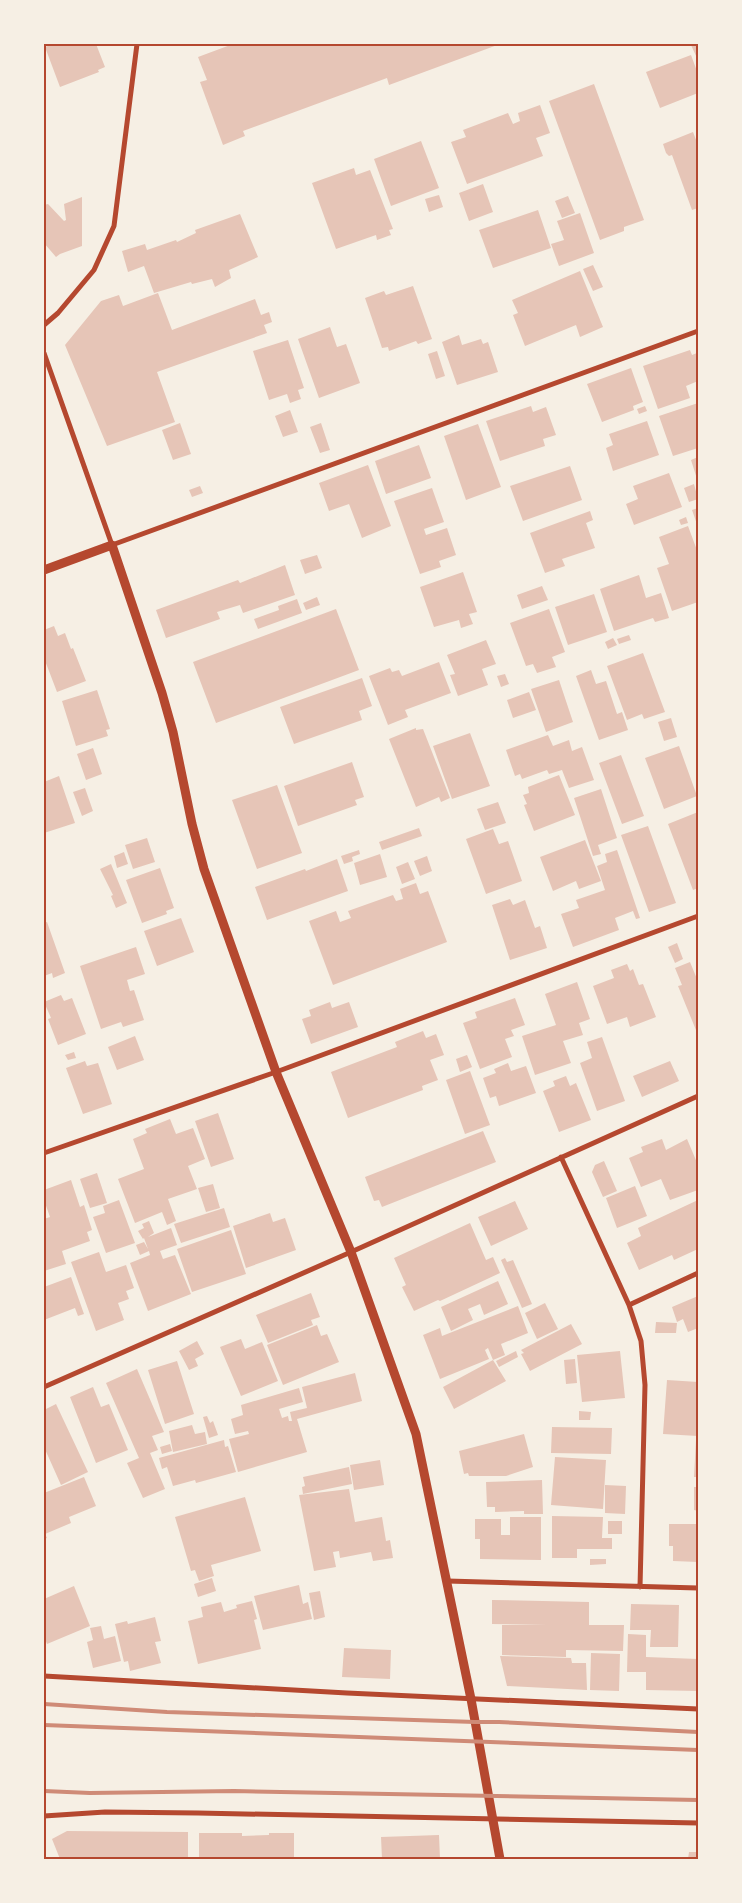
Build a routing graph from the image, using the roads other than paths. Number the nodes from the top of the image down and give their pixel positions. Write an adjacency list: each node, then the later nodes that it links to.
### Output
1 (138, 44): 2 (street)
2 (44, 325)
3 (698, 331): 5 (street)
4 (44, 353): 5 (street)
5 (112, 545): 6 (street); 8 (street)
6 (44, 570)
7 (698, 916): 8 (street)
8 (276, 1072): 10 (street); 12 (street)
9 (698, 1096): 11 (street)
10 (44, 1153)
11 (561, 1157): 12 (street); 14 (street)
12 (351, 1252): 15 (street); 16 (street)
13 (698, 1273): 14 (street)
14 (629, 1305): 17 (street)
15 (44, 1387)
16 (446, 1581): 17 (street); 20 (street)
17 (640, 1587): 18 (street)
18 (698, 1588)
19 (44, 1676): 20 (street)
20 (471, 1699): 21 (street); 23 (street)
21 (698, 1709)
22 (44, 1816): 23 (street)
23 (493, 1819): 24 (street); 25 (street)
24 (698, 1823)
25 (500, 1859)

